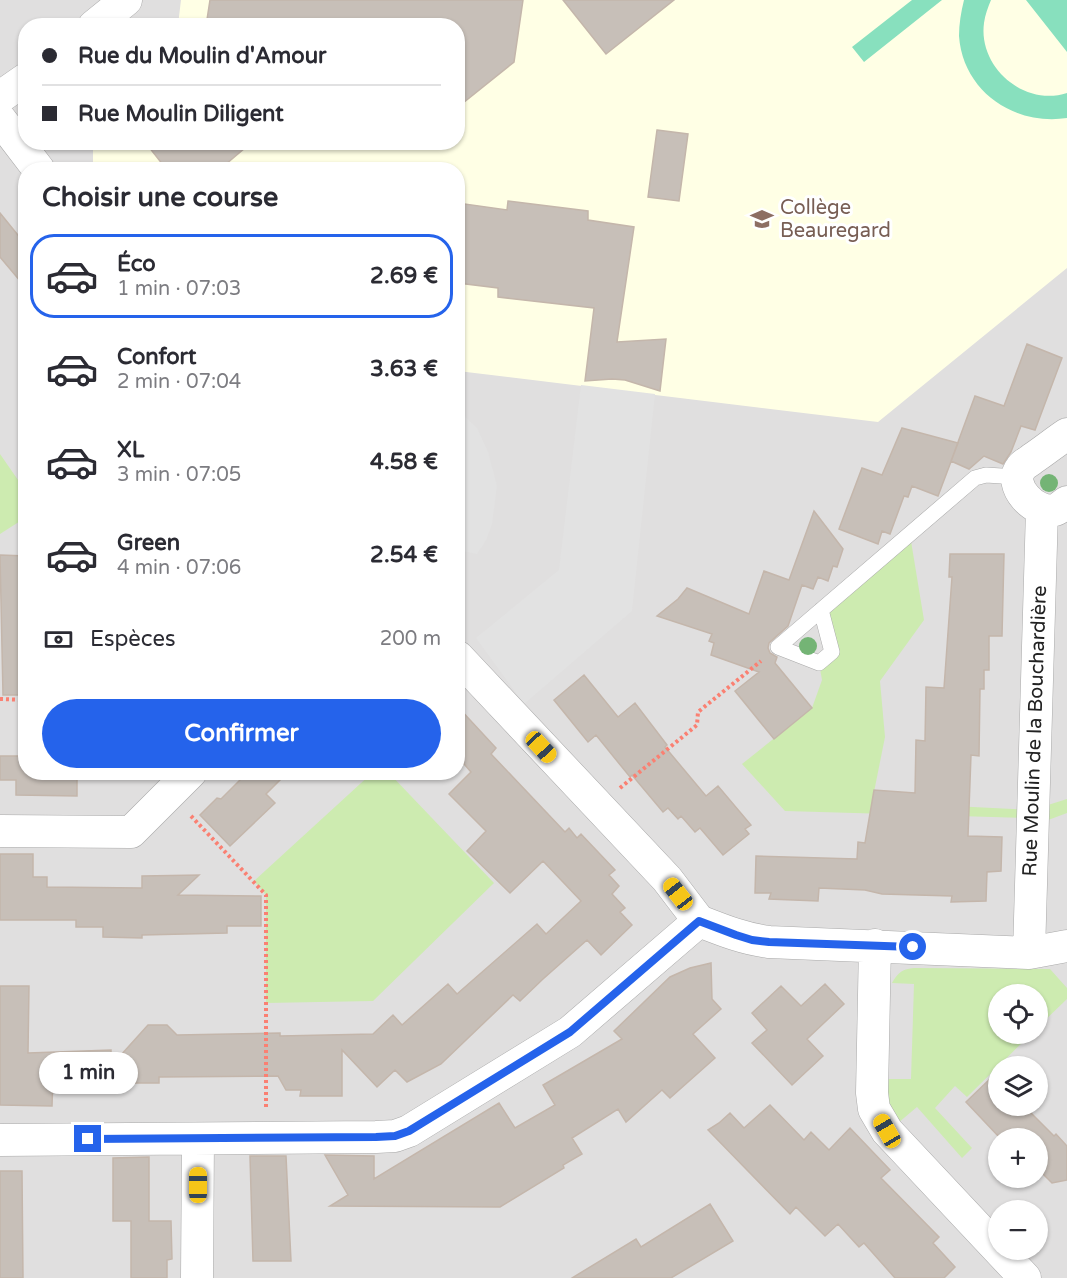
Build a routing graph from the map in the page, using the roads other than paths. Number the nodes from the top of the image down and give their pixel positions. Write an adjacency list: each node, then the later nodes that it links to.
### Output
1 (126, 0): 2 (street)
2 (104, 18)
3 (18, 85): 4 (street)
4 (0, 97)
5 (0, 119): 6 (street)
6 (18, 144)
7 (23, 150): 8 (street)
8 (33, 162)
9 (1067, 434): 10 (street)
10 (1017, 477): 11 (street, Rue Moulin de la Bouchardière); 12 (lane)
11 (1054, 506): 19 (street, Rue Moulin de la Bouchardière)
12 (821, 610): 12 (lane)
13 (465, 664): 16 (street)
14 (180, 783): 15 (street)
15 (0, 831)
16 (699, 921): 17 (street); 20 (street)
17 (875, 945): 19 (street); 23 (street)
18 (1067, 946): 19 (street)
19 (1029, 952)
20 (198, 1139): 21 (street); 22 (street)
21 (0, 1140)
22 (197, 1278)
23 (1025, 1278)

